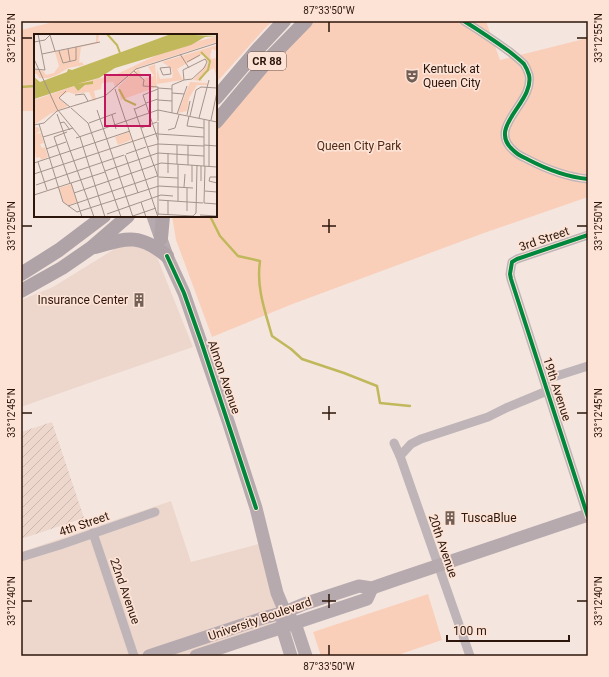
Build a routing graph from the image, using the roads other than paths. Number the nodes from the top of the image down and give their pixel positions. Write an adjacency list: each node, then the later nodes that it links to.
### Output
1 (284, 21): 4 (main road)
2 (306, 21): 5 (main road, CR 88)
3 (464, 21): 6 (street)
4 (217, 97)
5 (217, 121)
6 (588, 179)
7 (103, 217): 16 (main road)
8 (127, 217): 13 (main road)
9 (153, 217): 12 (main road, Almon Avenue)
10 (162, 217): 12 (main road)
11 (588, 235): 15 (street, 3rd Street)
12 (161, 238): 14 (main road, Almon Avenue)
13 (91, 248): 14 (main road); 17 (main road)
14 (167, 256): 29 (main road, Almon Avenue)
15 (511, 267): 19 (street, 19th Avenue)
16 (21, 274)
17 (21, 291)
18 (588, 366): 19 (street)
19 (544, 380): 20 (street, 19th Avenue)
20 (547, 391): 22 (street); 24 (street, 19th Avenue)
21 (394, 443): 22 (street, 20th Avenue)
22 (400, 456): 27 (street, 20th Avenue)
23 (155, 512): 25 (street, 4th Street)
24 (588, 516): 27 (main road, University Boulevard)
25 (93, 533): 26 (street, 4th Street); 32 (street, 22nd Avenue)
26 (21, 557)
27 (438, 566): 28 (main road, University Boulevard); 37 (street, 20th Avenue)
28 (372, 588): 29 (main road, University Boulevard); 30 (main road, University Boulevard)
29 (285, 612): 30 (main road, Almon Avenue); 31 (main road); 33 (main road, University Boulevard)
30 (295, 623): 31 (main road, University Boulevard); 36 (main road, Almon Avenue)
31 (282, 627): 34 (main road, University Boulevard); 35 (main road)
32 (134, 656)
33 (149, 656)
34 (196, 656)
35 (291, 656)
36 (306, 656)
37 (470, 656)

